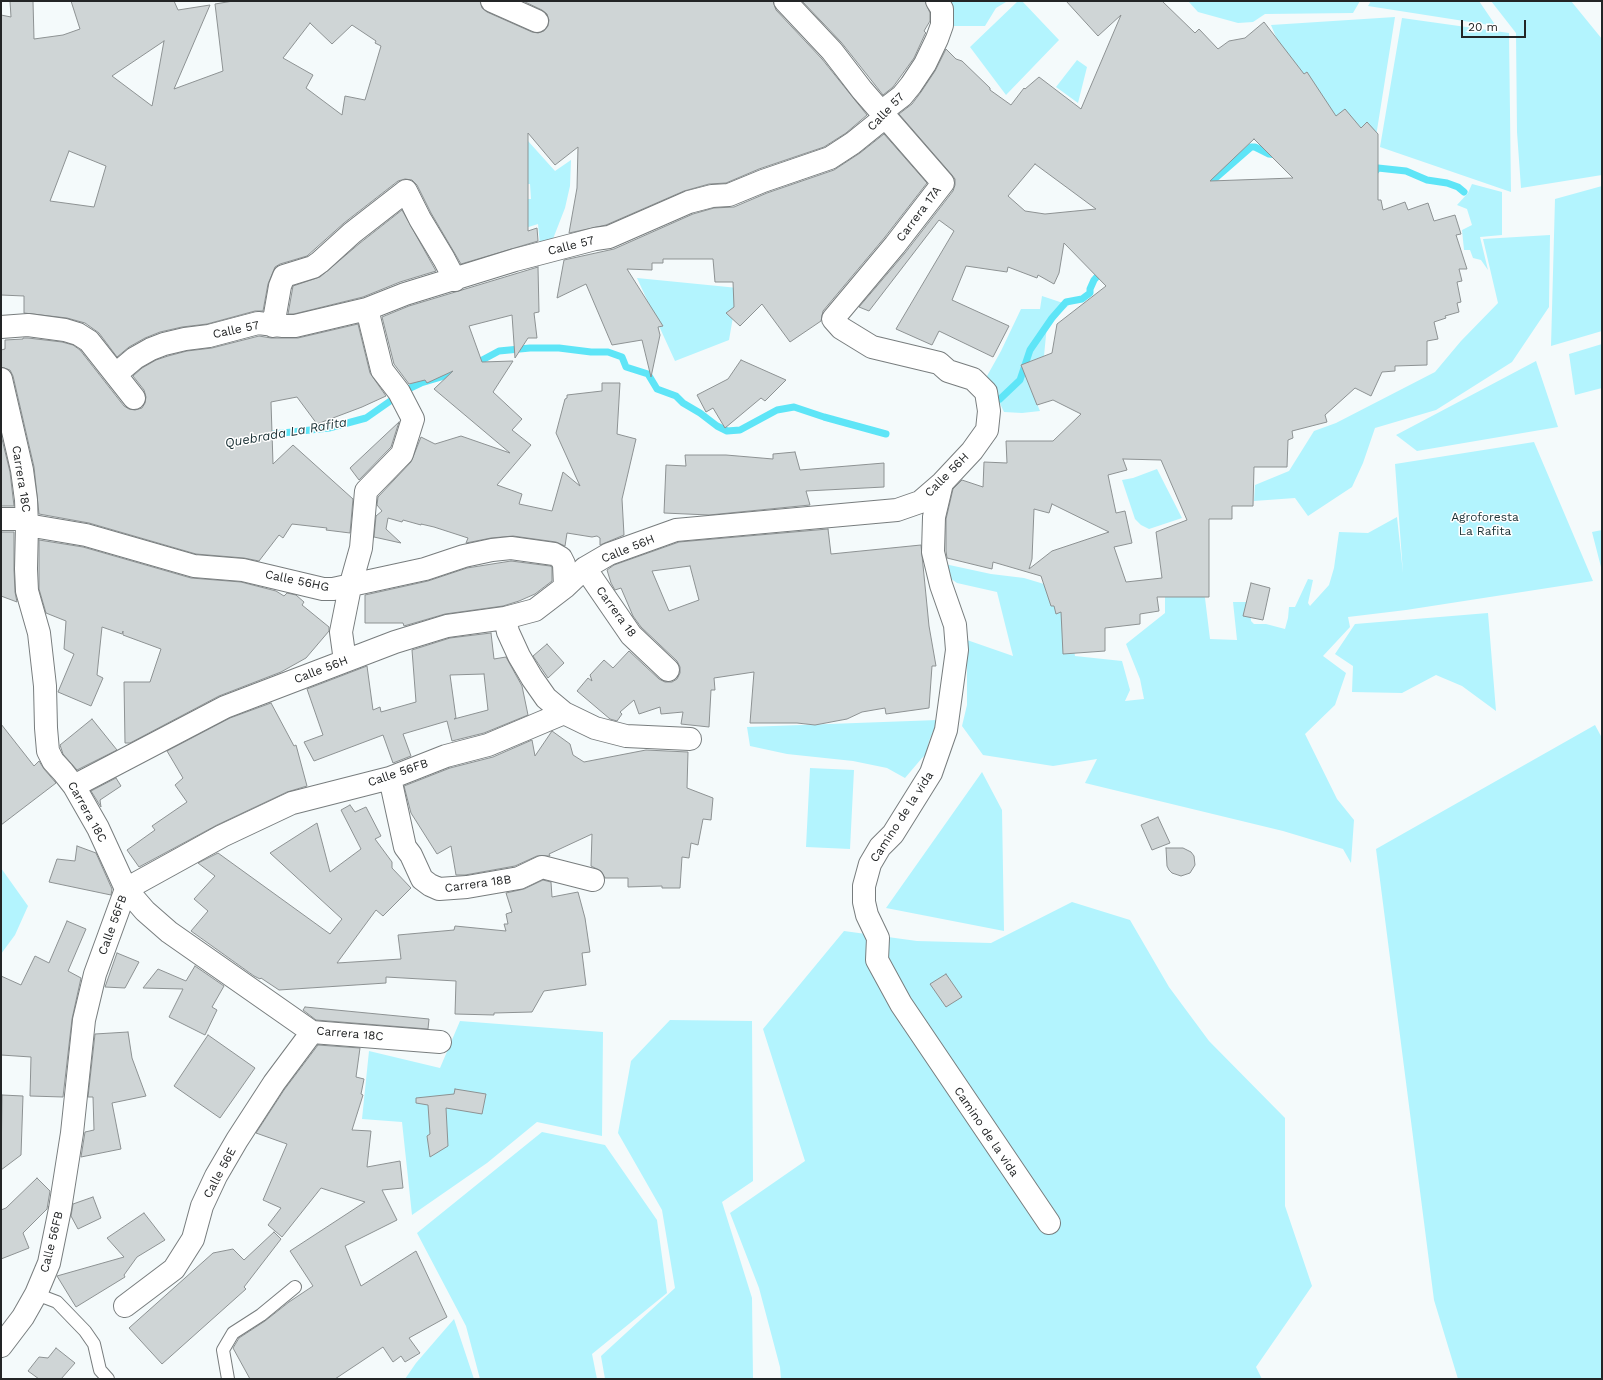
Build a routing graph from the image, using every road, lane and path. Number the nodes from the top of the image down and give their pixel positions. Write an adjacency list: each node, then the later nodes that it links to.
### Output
1 (492, 1): 4 (street)
2 (785, 1): 5 (street, Carrera 17A)
3 (937, 1): 5 (street, Calle 57)
4 (537, 21)
5 (884, 115): 6 (street, Calle 57); 8 (street, Carrera 17A)
6 (455, 280): 7 (street, Calle 57); 9 (street)
7 (367, 309): 9 (street, Calle 57); 19 (street)
8 (833, 319): 15 (street, Calle 56H)
9 (273, 326): 11 (street, Calle 57)
10 (1, 327): 11 (street)
11 (116, 374): 13 (street)
12 (1, 378): 14 (street, Carrera 18C)
13 (134, 398)
14 (8, 438): 17 (street, Carrera 18C)
15 (942, 483): 18 (street, Calle 56H); 32 (street, Camino de la vida)
16 (1, 519): 17 (street, Calle 56HG)
17 (27, 522): 19 (street, Calle 56HG); 27 (street, Carrera 18C)
18 (585, 568): 20 (street, Calle 56H); 23 (street, Carrera 18)
19 (350, 587): 20 (street, Calle 56HG); 22 (street)
20 (565, 587): 21 (street, Calle 56H)
21 (505, 618): 22 (street, Calle 56H); 24 (street)
22 (345, 661): 27 (street, Calle 56H)
23 (668, 670)
24 (564, 713): 25 (street); 26 (street, Calle 56FB)
25 (690, 739)
26 (390, 778): 28 (street, Carrera 18B); 29 (street, Calle 56FB)
27 (74, 786): 29 (street, Carrera 18C)
28 (592, 880)
29 (126, 889): 30 (street, Carrera 18C); 34 (street, Calle 56FB)
30 (312, 1032): 31 (street, Carrera 18C); 35 (street, Calle 56E)
31 (440, 1042)
32 (1049, 1223)
33 (295, 1287): 38 (lane)
34 (36, 1294): 36 (street, Calle 56FB); 37 (lane)
35 (125, 1306)
36 (1, 1346)
37 (108, 1379)
38 (228, 1379)

